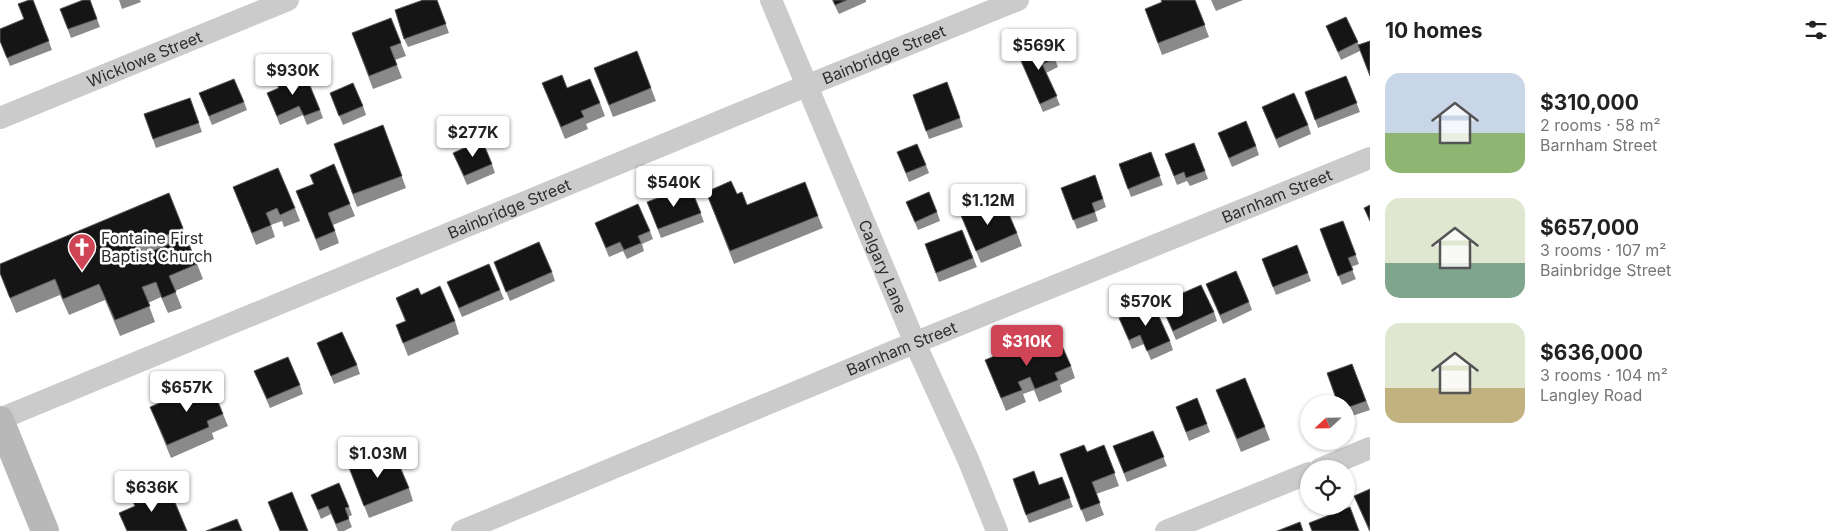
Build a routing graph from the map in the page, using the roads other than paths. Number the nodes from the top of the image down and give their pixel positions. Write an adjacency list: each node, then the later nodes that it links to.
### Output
1 (288, 0): 5 (street, Wicklowe Street)
2 (771, 0): 4 (street, Calgary Lane)
3 (1018, 0): 4 (street, Bainbridge Street)
4 (806, 86): 7 (street, Calgary Lane); 8 (street, Bainbridge Street)
5 (0, 118)
6 (1370, 158): 7 (street, Barnham Street)
7 (915, 343): 13 (street, Barnham Street); 14 (street, Calgary Lane)
8 (0, 419): 12 (street)
9 (1370, 448): 10 (street)
10 (1341, 460)
11 (1300, 477): 15 (street)
12 (45, 531)
13 (462, 531)
14 (997, 531)
15 (1166, 531)

